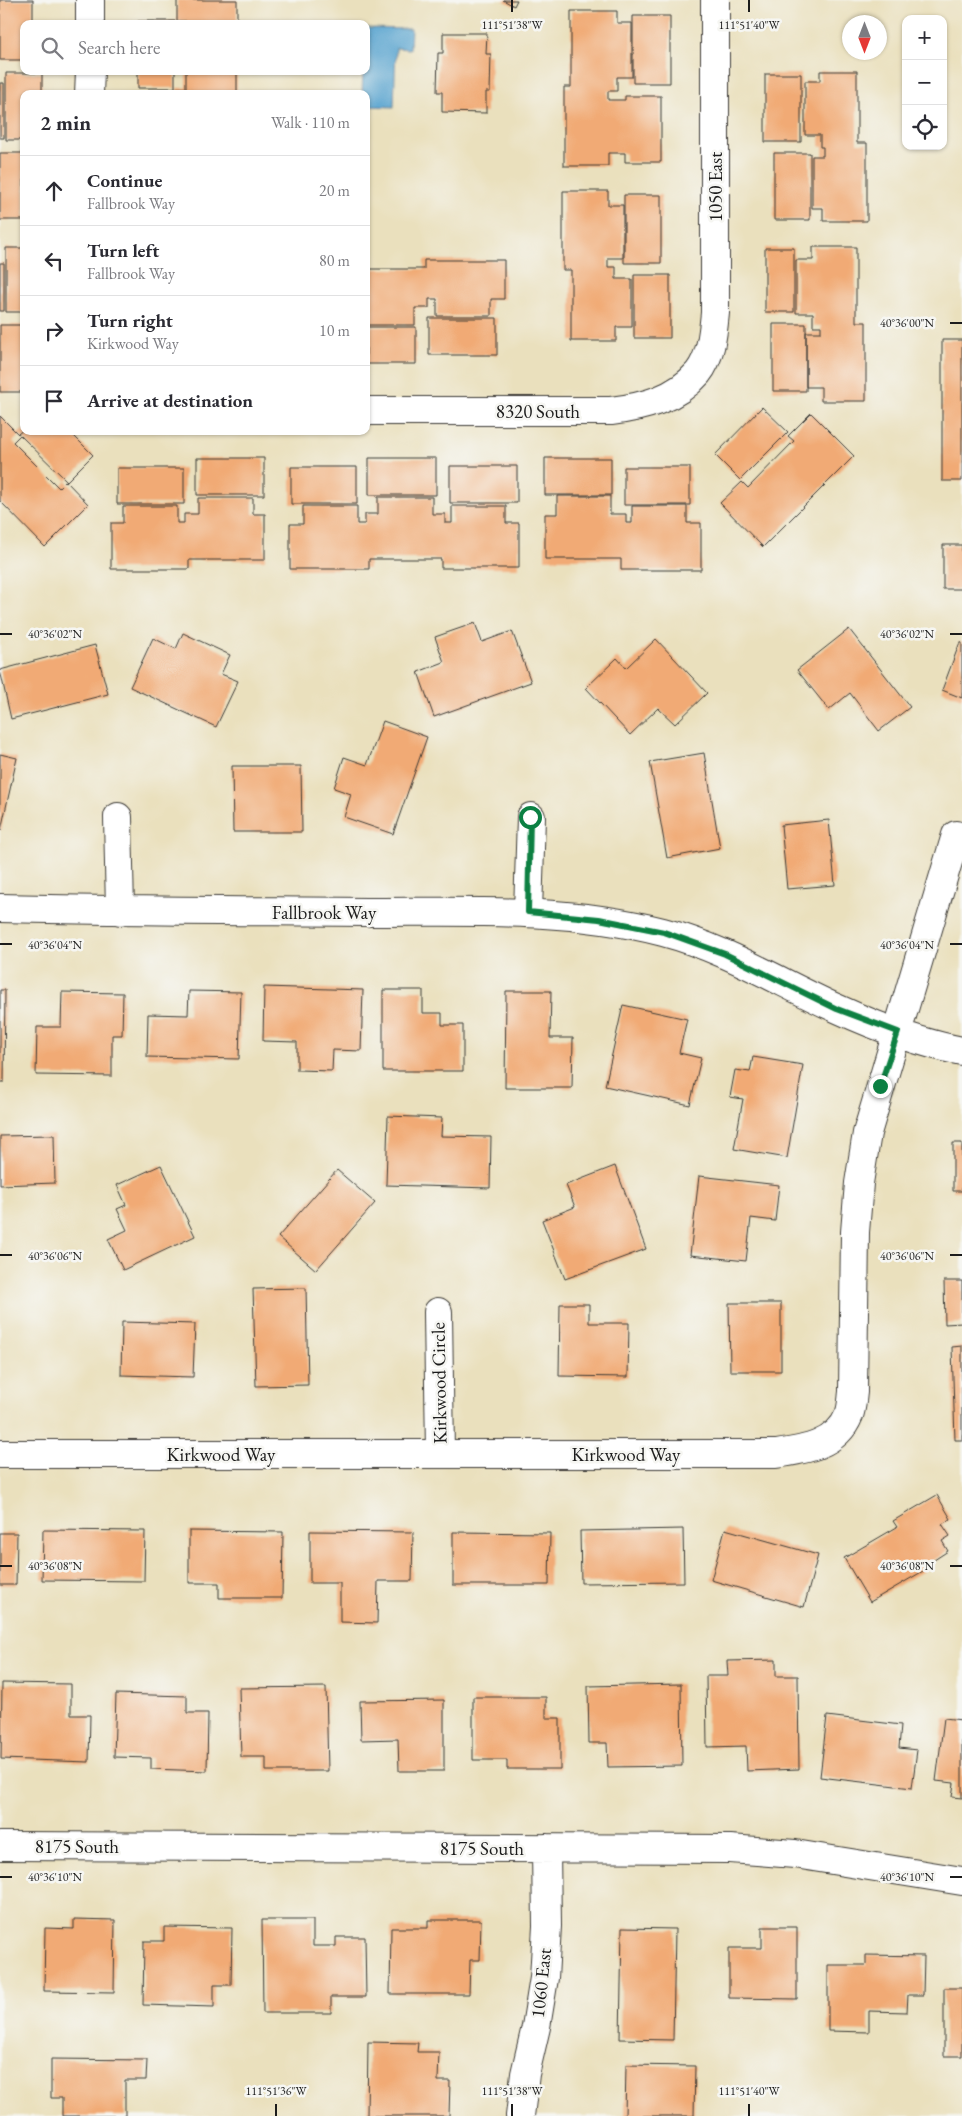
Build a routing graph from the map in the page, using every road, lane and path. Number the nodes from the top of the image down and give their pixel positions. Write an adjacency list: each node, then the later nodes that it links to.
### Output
1 (90, 0): 3 (street)
2 (715, 0): 6 (street, 1050 East)
3 (90, 20)
4 (90, 75): 5 (street)
5 (90, 90)
6 (698, 372): 7 (street, 8320 South)
7 (370, 411)
8 (118, 817): 12 (street)
9 (530, 817): 13 (street)
10 (956, 835): 14 (street, Kirkwood Way)
11 (0, 908): 12 (street, Fallbrook Way)
12 (120, 911): 13 (street, Fallbrook Way)
13 (528, 912): 14 (street, Fallbrook Way)
14 (898, 1032): 15 (street, Fallbrook Way); 19 (street, Kirkwood Way)
15 (962, 1052)
16 (438, 1312): 19 (street, Kirkwood Circle)
17 (0, 1436): 18 (street)
18 (0, 1454): 19 (street, Kirkwood Way)
19 (440, 1454)
20 (0, 1846): 21 (street, 8175 South)
21 (546, 1848): 22 (street, 8175 South); 23 (street, 1060 East)
22 (962, 1881)
23 (520, 2116)

